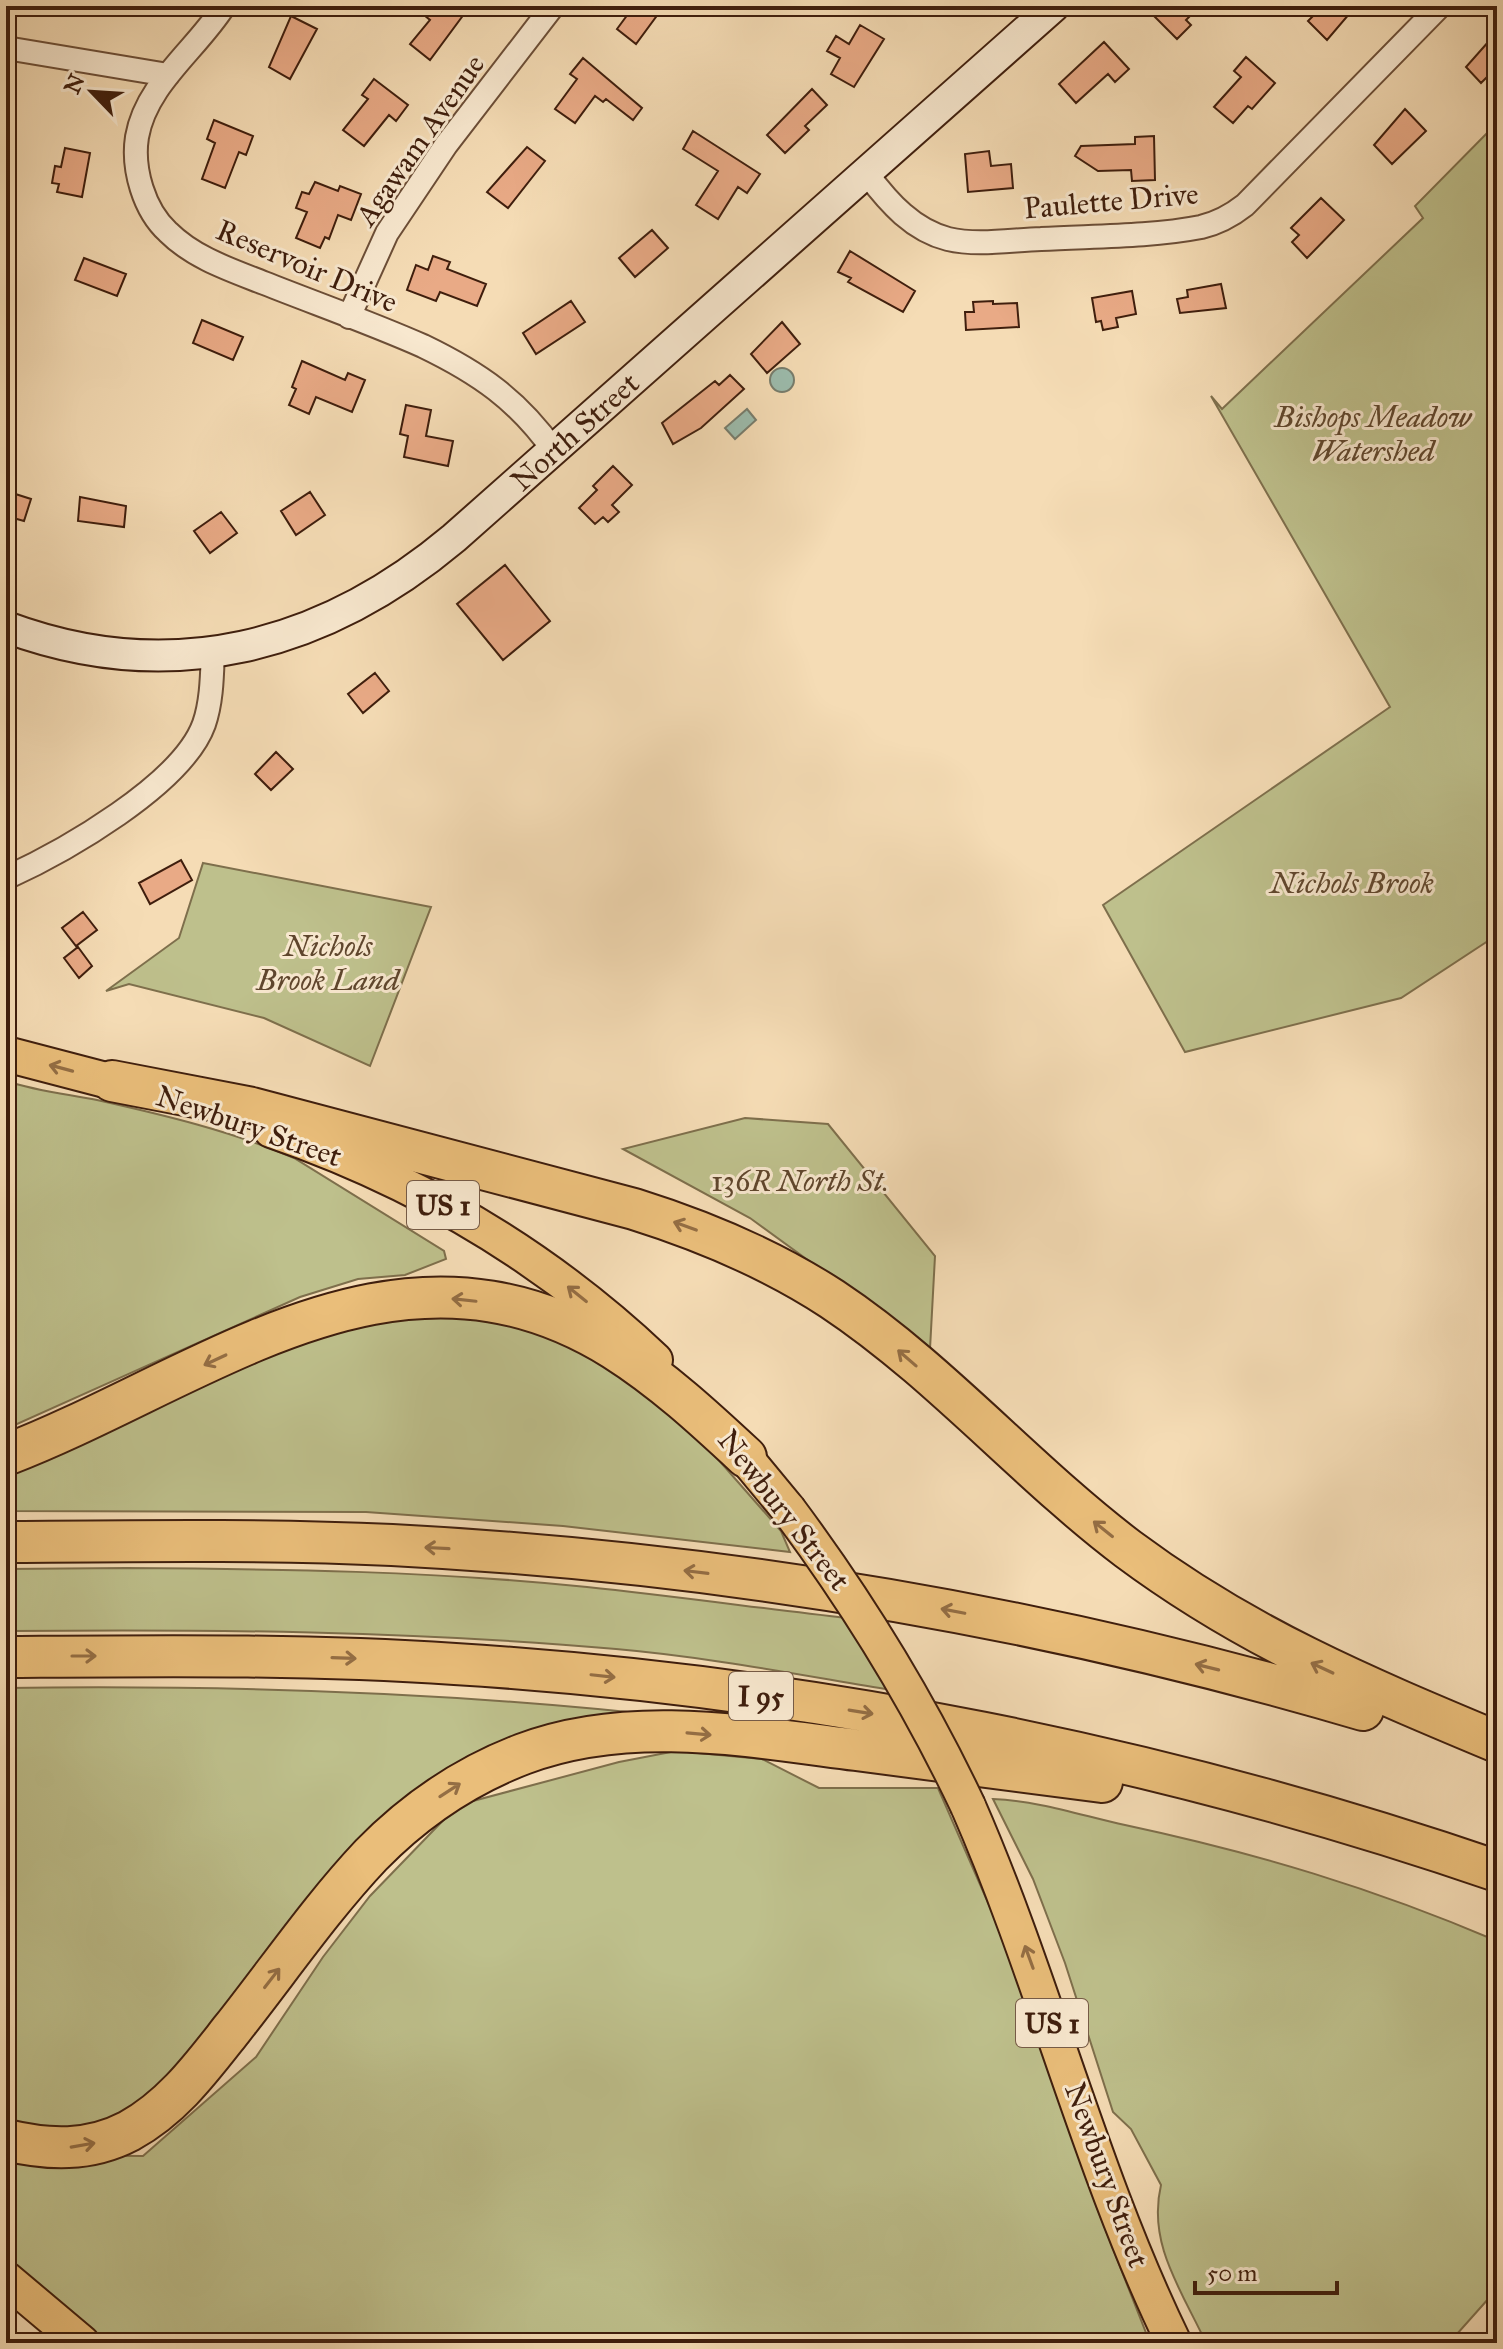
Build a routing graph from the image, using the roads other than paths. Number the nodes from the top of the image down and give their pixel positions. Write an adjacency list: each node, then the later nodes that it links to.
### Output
1 (224, 6): 6 (street, Reservoir Drive)
2 (553, 6): 8 (street, Agawam Avenue)
3 (1054, 6): 7 (street, North Street)
4 (1440, 6): 7 (street, Paulette Drive)
5 (6, 48): 6 (street)
6 (168, 75): 8 (street, Reservoir Drive)
7 (868, 175): 9 (street, North Street)
8 (349, 317): 9 (street, Reservoir Drive)
9 (554, 451): 11 (street, North Street)
10 (6, 627): 11 (street, North Street)
11 (213, 650): 12 (street)
12 (6, 878)
13 (6, 1054): 14 (main road, Newbury Street / US 1, one-way to 13)
14 (112, 1081): 16 (main road, Newbury Street / US 1, one-way to 14); 19 (highway, one-way to 14)
15 (6, 1455): 16 (highway, one-way to 15)
16 (746, 1457): 24 (main road, Newbury Street / US 1, one-way to 16, bridge)
17 (6, 1542): 20 (highway, one-way to 17)
18 (6, 1657): 21 (highway, I 95, one-way to 21)
19 (1497, 1742)
20 (1497, 1752)
21 (1286, 1805): 22 (highway, I 95); 23 (highway, one-way to 21)
22 (1497, 1871)
23 (6, 2140)
24 (1130, 2242): 27 (main road); 28 (main road, Newbury Street / US 1)
25 (6, 2279): 26 (main road)
26 (82, 2343)
27 (1163, 2343)
28 (1174, 2343)

